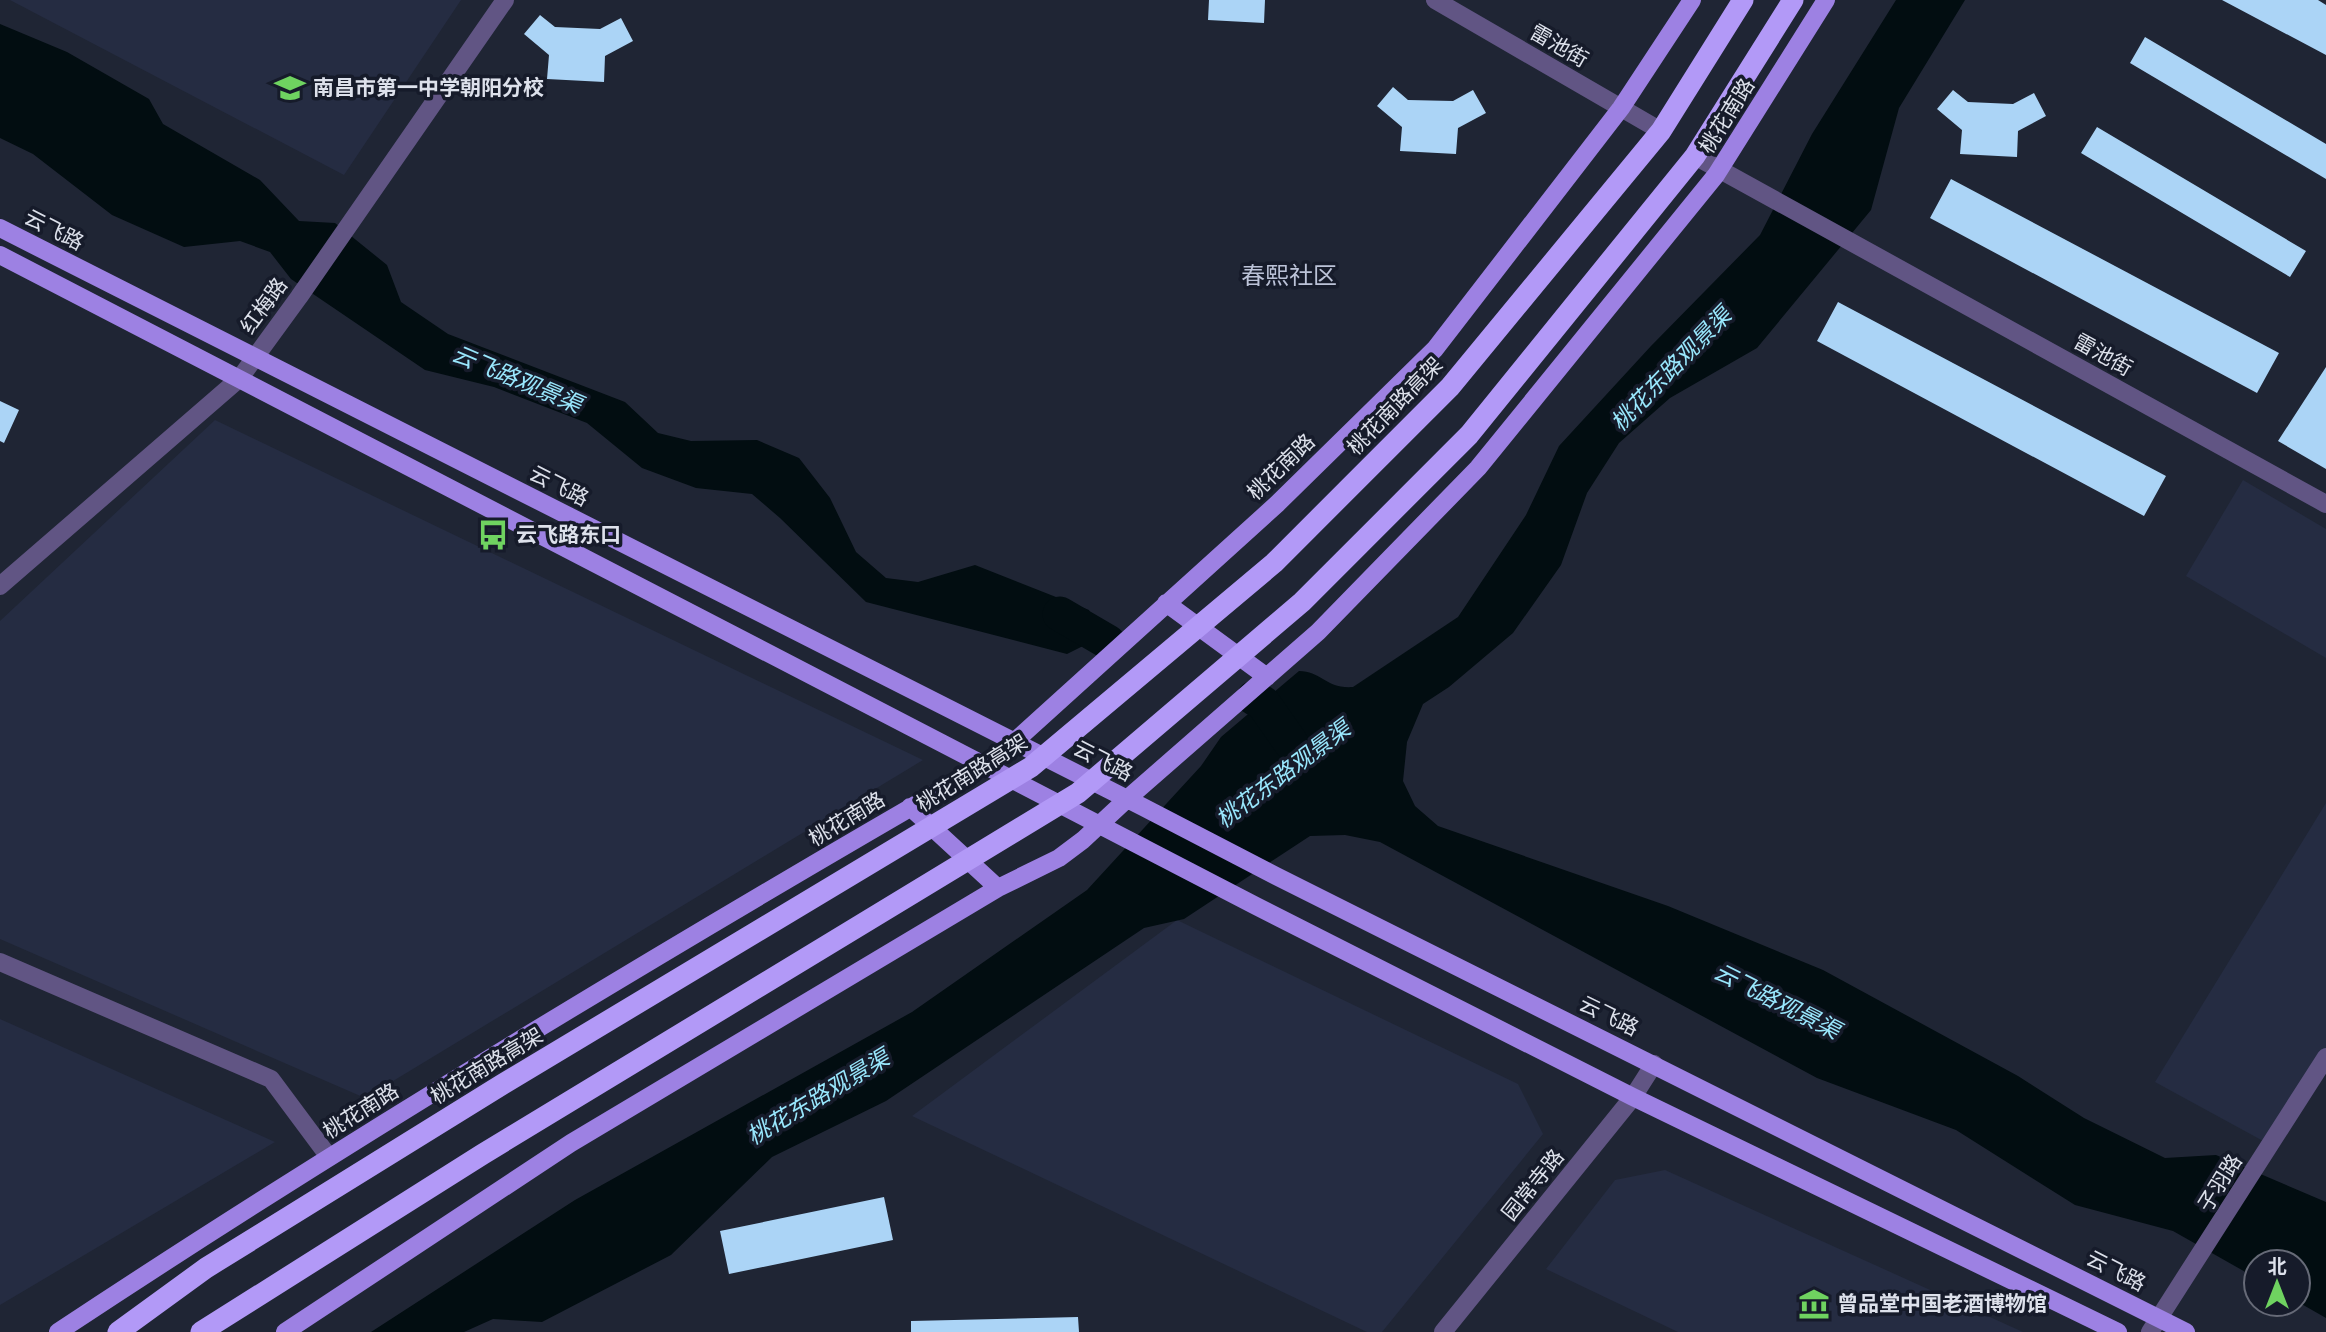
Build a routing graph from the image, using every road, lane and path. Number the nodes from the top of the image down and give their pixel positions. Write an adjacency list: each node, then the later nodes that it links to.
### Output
1 (505, 0): 13 (street, 红梅路)
2 (1435, 0): 7 (street, 雷池街)
3 (1692, 0): 7 (main road, 桃花南路)
4 (1743, 0): 8 (highway, 桃花南路高架)
5 (1793, 0): 9 (highway)
6 (1826, 0): 10 (main road, 桃花南路)
7 (1621, 107): 8 (street, 雷池街); 17 (main road, 桃花南路)
8 (1661, 131): 32 (highway, 桃花南路高架)
9 (1695, 156): 10 (street, 雷池街); 33 (highway)
10 (1720, 170): 15 (street, 雷池街); 18 (main road, 桃花南路)
11 (0, 228): 13 (main road, 云飞路)
12 (0, 255): 14 (main road)
13 (254, 358): 14 (street, 红梅路); 19 (main road, 云飞路)
14 (240, 378): 16 (street, 红梅路); 20 (main road)
15 (2326, 504)
16 (0, 586)
17 (1166, 603): 18 (main road); 19 (main road, 桃花南路)
18 (1267, 677): 21 (main road, 桃花南路)
19 (1014, 742): 20 (main road, 桃花南路); 21 (main road, 云飞路)
20 (986, 764): 22 (main road, 桃花南路); 23 (main road)
21 (1135, 803): 23 (main road, 桃花南路); 27 (main road, 云飞路)
22 (910, 807): 24 (main road); 29 (main road, 桃花南路)
23 (1108, 827): 24 (main road, 桃花南路); 28 (main road)
24 (998, 888): 34 (main road, 桃花南路)
25 (0, 962): 29 (street)
26 (2326, 1057): 30 (street, 子羽路)
27 (1654, 1064): 28 (street, 园常寺路); 30 (main road, 云飞路)
28 (1633, 1097): 35 (street, 园常寺路); 36 (main road)
29 (329, 1157): 31 (main road, 桃花南路)
30 (2154, 1325): 37 (main road, 云飞路)
31 (58, 1332)
32 (118, 1332)
33 (201, 1332)
34 (285, 1332)
35 (1444, 1332)
36 (2118, 1332)
37 (2186, 1332)

